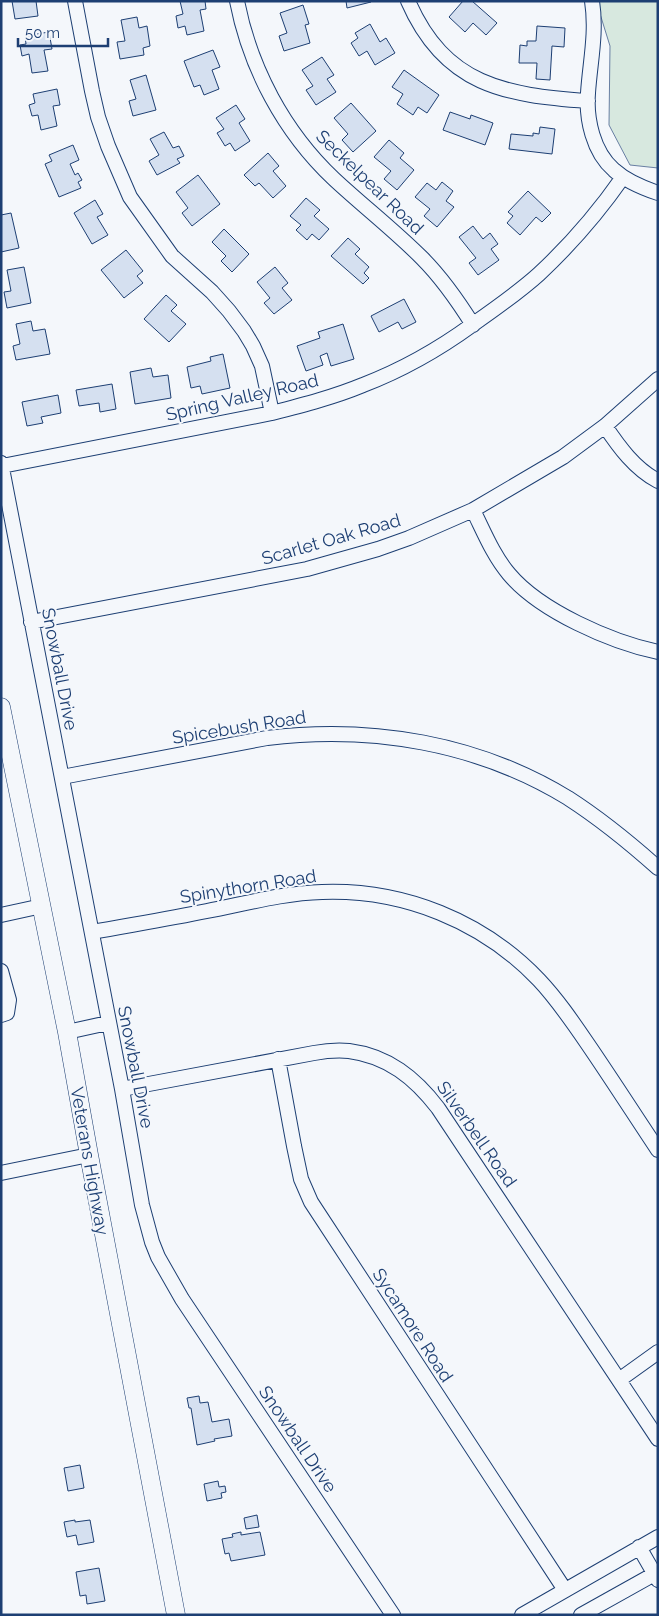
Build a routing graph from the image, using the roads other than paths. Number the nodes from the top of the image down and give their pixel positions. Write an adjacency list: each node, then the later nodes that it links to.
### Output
1 (75, 1): 10 (street)
2 (237, 1): 8 (street, Seckelpear Road)
3 (408, 1): 5 (street)
4 (592, 1): 5 (street)
5 (588, 101): 6 (street)
6 (623, 176): 7 (street); 8 (street, Spring Valley Road)
7 (658, 193)
8 (472, 325): 10 (street, Spring Valley Road)
9 (658, 379): 11 (street, Scarlet Oak Road)
10 (272, 413): 12 (street, Spring Valley Road)
11 (605, 426): 13 (street); 14 (street, Scarlet Oak Road)
12 (2, 464): 15 (street, Snowball Drive)
13 (658, 481)
14 (473, 510): 15 (street, Scarlet Oak Road); 16 (street)
15 (31, 622): 18 (street, Snowball Drive)
16 (658, 652)
17 (1, 707): 20 (main road, Veterans Highway)
18 (62, 778): 19 (street, Spicebush Road); 22 (street, Snowball Drive)
19 (658, 868)
20 (42, 906): 21 (street); 26 (main road, Veterans Highway)
21 (1, 915)
22 (92, 932): 25 (street, Snowball Drive); 29 (street, Spinythorn Road)
23 (1, 971): 24 (street)
24 (1, 1015)
25 (108, 1023): 26 (street); 28 (street, Snowball Drive)
26 (67, 1032): 30 (main road, Veterans Highway)
27 (278, 1059): 28 (street, Silverbell Road); 33 (street, Silverbell Road); 38 (street, Sycamore Road)
28 (122, 1089): 40 (street, Snowball Drive)
29 (658, 1150)
30 (89, 1155): 31 (street); 39 (main road, Veterans Highway)
31 (1, 1174)
32 (658, 1352): 33 (street)
33 (619, 1380): 34 (street, Silverbell Road)
34 (658, 1439)
35 (658, 1537): 36 (street)
36 (639, 1547): 37 (street); 38 (street)
37 (657, 1576): 42 (street)
38 (565, 1590): 41 (street)
39 (176, 1615)
40 (393, 1615)
41 (522, 1615)
42 (581, 1615)

